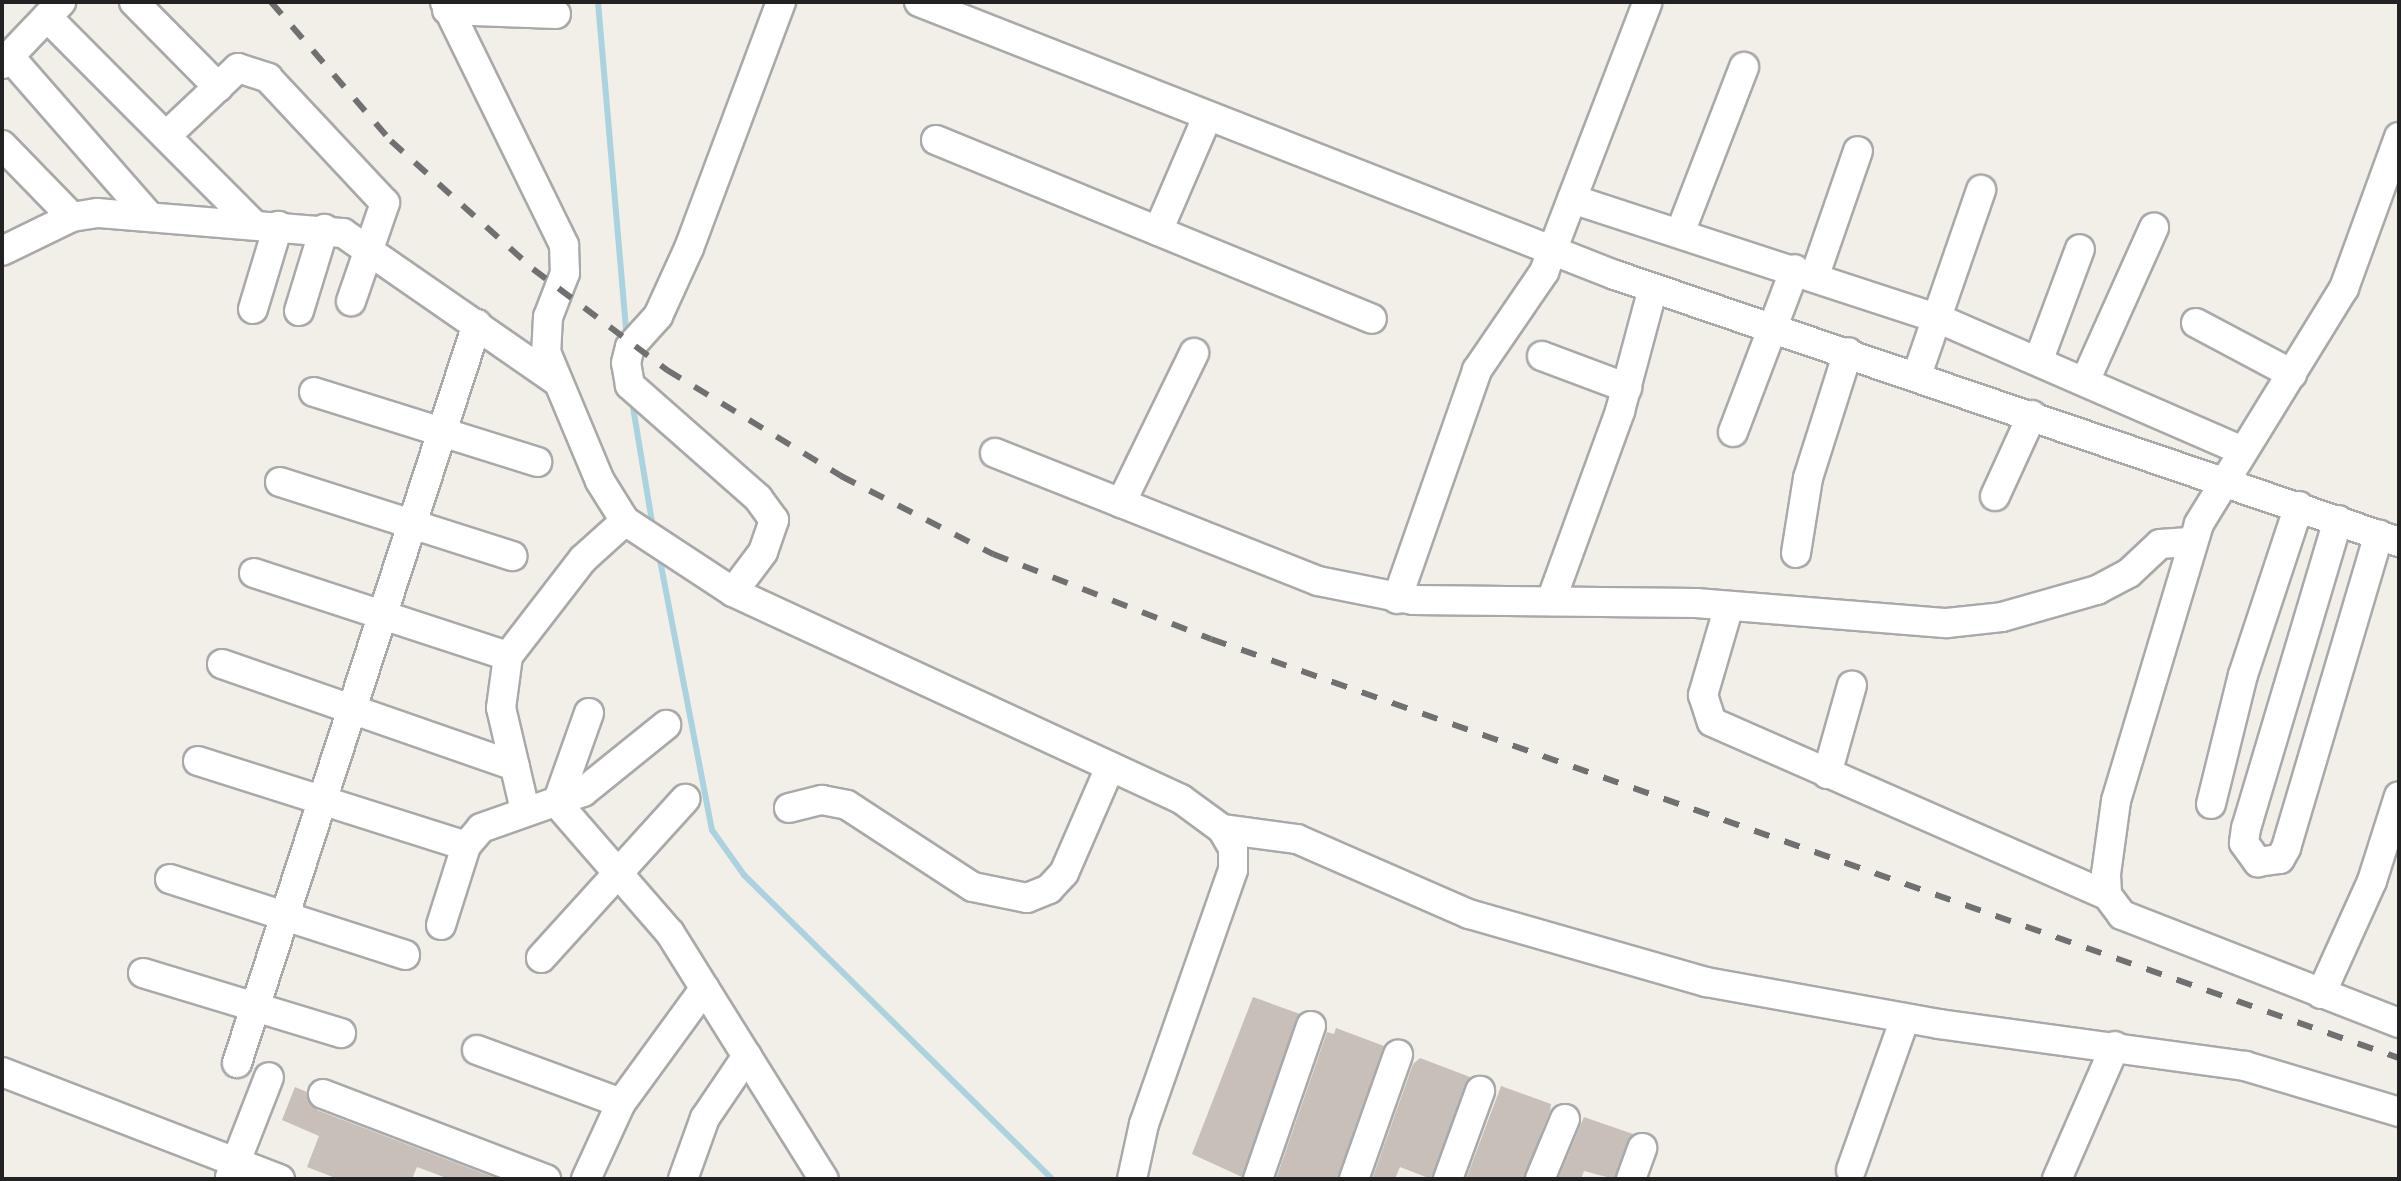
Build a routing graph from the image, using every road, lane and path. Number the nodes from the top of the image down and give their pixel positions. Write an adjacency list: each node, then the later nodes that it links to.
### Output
1 (134, 2): 10 (street)
2 (781, 2): 69 (street)
3 (919, 2): 11 (street)
4 (1647, 3): 18 (street)
5 (446, 6): 7 (street); 47 (street)
6 (54, 10): 8 (street); 12 (street)
7 (556, 14)
8 (6, 60): 20 (street)
9 (1744, 67): 25 (street)
10 (218, 87): 12 (street); 27 (street)
11 (1207, 117): 24 (street); 29 (street)
12 (166, 136): 21 (street)
13 (936, 140): 24 (street)
14 (2398, 142): 44 (street)
15 (2, 145): 19 (street)
16 (1858, 151): 30 (street)
17 (1981, 190): 35 (street)
18 (1572, 199): 25 (street); 29 (street)
19 (72, 217): 20 (street); 26 (street)
20 (150, 217): 21 (street)
21 (265, 225): 23 (street); 33 (street)
22 (2154, 228): 46 (street)
23 (324, 229): 27 (street); 34 (street)
24 (1158, 231): 36 (street)
25 (1680, 233): 30 (street)
26 (3, 248)
27 (371, 248): 32 (street); 38 (street)
28 (2080, 249): 43 (street)
29 (1552, 251): 31 (street); 70 (street)
30 (1805, 272): 35 (street); 39 (street)
31 (1653, 288): 39 (street); 48 (street)
32 (351, 301)
33 (253, 309)
34 (299, 311)
35 (1937, 318): 43 (street); 45 (street)
36 (1372, 319)
37 (2196, 323): 44 (street)
38 (477, 324): 47 (street); 51 (street)
39 (1774, 327): 40 (street); 52 (street)
40 (1848, 352): 45 (street); 66 (street)
41 (1194, 353): 59 (street)
42 (1542, 356): 48 (street)
43 (2039, 359): 46 (street)
44 (2292, 374): 53 (street)
45 (1917, 375): 50 (street)
46 (2086, 379): 53 (street)
47 (555, 380): 63 (street)
48 (1627, 388): 71 (street)
49 (314, 392): 51 (street)
50 (2032, 415): 56 (street); 58 (street)
51 (442, 432): 55 (street); 62 (street)
52 (1733, 432)
53 (2241, 450): 56 (street)
54 (995, 453): 59 (street)
55 (537, 462)
56 (2221, 480): 60 (street); 65 (street)
57 (280, 482): 62 (street)
58 (1995, 496)
59 (1121, 503): 70 (street)
60 (2299, 506): 61 (street); 88 (street)
61 (2338, 520): 64 (street); 64 (street)
62 (412, 524): 67 (street); 73 (street)
63 (634, 528): 69 (street); 74 (street)
64 (2389, 539)
65 (2192, 542): 72 (street); 95 (street)
66 (1796, 553)
67 (512, 556)
68 (254, 573): 73 (street)
69 (733, 592): 82 (street)
70 (1397, 599): 71 (street)
71 (1551, 601): 72 (street)
72 (1729, 606): 83 (street)
73 (382, 615): 74 (street); 77 (street)
74 (508, 656): 81 (street)
75 (222, 664): 77 (street)
76 (1852, 685): 83 (street)
77 (352, 708): 81 (street); 86 (street)
78 (589, 713): 87 (street)
79 (666, 725): 87 (street)
80 (198, 761): 86 (street)
81 (515, 766): 90 (street)
82 (1110, 767): 89 (street); 91 (street)
83 (1827, 774): 95 (street)
84 (2399, 796): 102 (street)
85 (685, 799): 93 (street)
86 (322, 800): 92 (street); 96 (street)
87 (557, 803): 90 (street); 93 (street)
88 (2211, 804)
89 (789, 808)
90 (525, 810): 92 (street)
91 (1222, 829): 104 (street); 129 (street)
92 (466, 846): 97 (street)
93 (619, 872): 99 (street); 101 (street)
94 (170, 879): 96 (street)
95 (2107, 895): 102 (street)
96 (285, 917): 98 (street); 103 (street)
97 (441, 925)
98 (405, 955)
99 (541, 958)
100 (143, 973): 103 (street)
101 (705, 988): 111 (street); 117 (street)
102 (2321, 994): 105 (street)
103 (255, 1007): 107 (street); 112 (street)
104 (1905, 1018): 108 (street); 121 (street)
105 (2399, 1023)
106 (1311, 1026): 130 (street)
107 (341, 1033)
108 (2115, 1046): 118 (street); 123 (street)
109 (477, 1050): 117 (street)
110 (1398, 1055): 131 (street)
111 (747, 1056): 127 (street); 128 (street)
112 (237, 1063)
113 (2, 1072): 122 (street)
114 (269, 1077): 122 (street)
115 (1480, 1091): 132 (street)
116 (323, 1094): 125 (street)
117 (621, 1103): 126 (street)
118 (2399, 1112)
119 (1565, 1119): 133 (street)
120 (1642, 1148): 134 (street)
121 (1851, 1170)
122 (233, 1171): 124 (street)
123 (2060, 1178)
124 (280, 1179)
125 (546, 1179)
126 (586, 1179)
127 (683, 1179)
128 (824, 1179)
129 (1132, 1179)
130 (1258, 1179)
131 (1354, 1179)
132 (1448, 1179)
133 (1540, 1179)
134 (1631, 1179)

